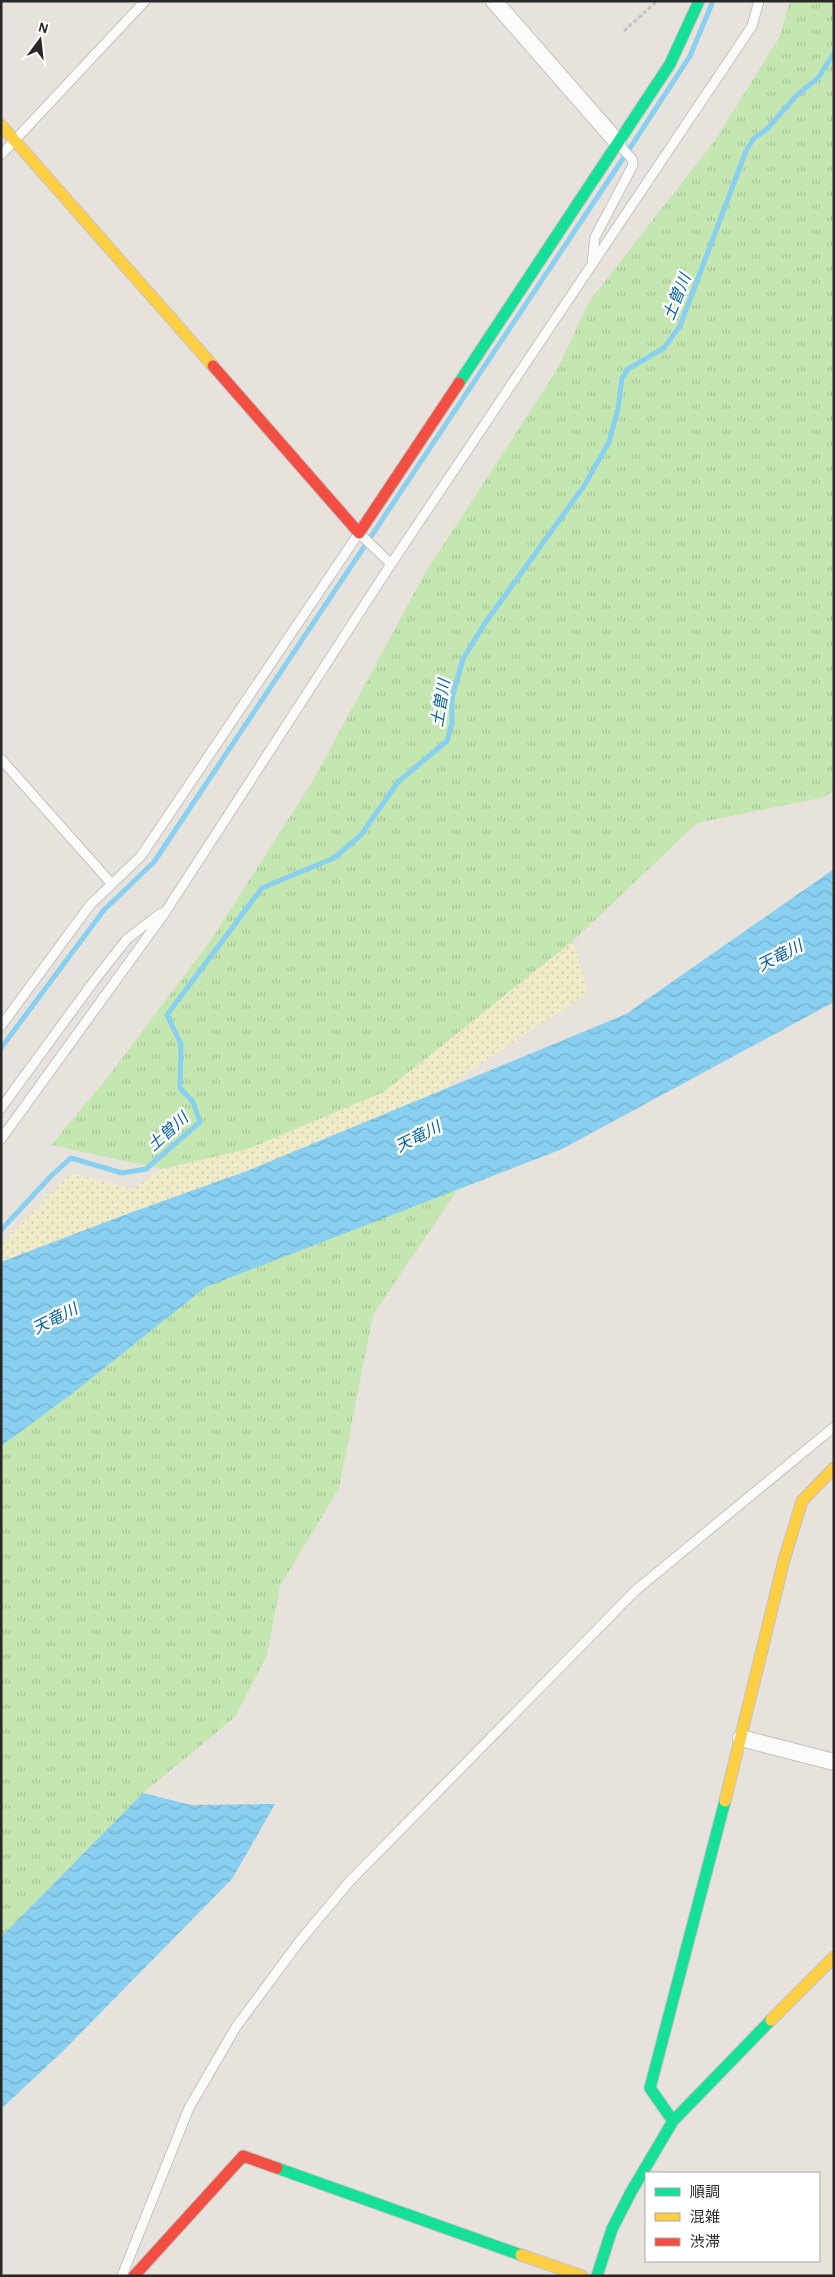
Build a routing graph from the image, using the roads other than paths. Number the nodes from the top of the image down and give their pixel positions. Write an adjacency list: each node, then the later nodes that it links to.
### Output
1 (145, 1): 6 (lane)
2 (494, 1): 7 (street)
3 (699, 1): 7 (street)
4 (759, 1): 9 (lane)
5 (1, 125): 6 (street)
6 (15, 140): 8 (lane); 10 (street)
7 (619, 145): 9 (lane); 10 (street)
8 (1, 154)
9 (592, 267): 11 (lane)
10 (361, 535): 11 (lane); 13 (lane)
11 (391, 564): 14 (lane)
12 (1, 759): 13 (lane)
13 (111, 883): 15 (lane)
14 (169, 907): 16 (lane); 17 (lane)
15 (1, 1026)
16 (1, 1108)
17 (1, 1139)
18 (834, 1427): 24 (lane)
19 (834, 1468): 20 (street)
20 (741, 1738): 21 (street); 23 (street)
21 (834, 1762)
22 (834, 1957): 23 (street)
23 (674, 2121): 27 (street)
24 (122, 2276)
25 (134, 2276): 26 (street)
26 (582, 2276)
27 (597, 2276)

